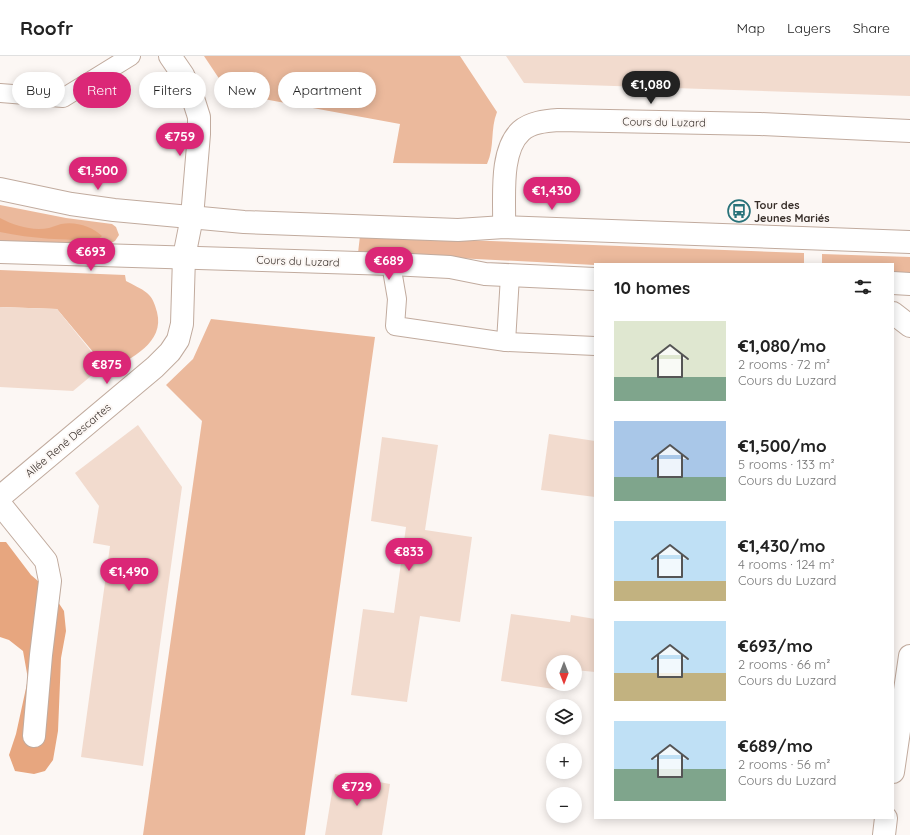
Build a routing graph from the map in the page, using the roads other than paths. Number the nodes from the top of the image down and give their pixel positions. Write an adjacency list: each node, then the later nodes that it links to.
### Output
1 (131, 56): 3 (lane)
2 (170, 56): 6 (street, Allée René Descartes)
3 (0, 93)
4 (910, 131): 7 (street, Cours du Luzard)
5 (0, 189): 6 (street)
6 (192, 217): 7 (street); 10 (street, Allée René Descartes)
7 (504, 227): 8 (street)
8 (910, 242)
9 (0, 252): 10 (street, Cours du Luzard)
10 (184, 257): 11 (street, Cours du Luzard); 20 (street, Allée René Descartes)
11 (390, 264): 12 (street, Cours du Luzard); 18 (lane)
12 (510, 276): 13 (street, Cours du Luzard); 18 (lane)
13 (594, 279)
14 (894, 283): 15 (street)
15 (910, 284)
16 (894, 314): 17 (street)
17 (910, 326)
18 (506, 342): 19 (lane)
19 (594, 346)
20 (0, 497)
21 (0, 504): 23 (street)
22 (910, 656): 24 (street)
23 (34, 736)
24 (894, 765)
25 (886, 819): 26 (street)
26 (884, 835)

